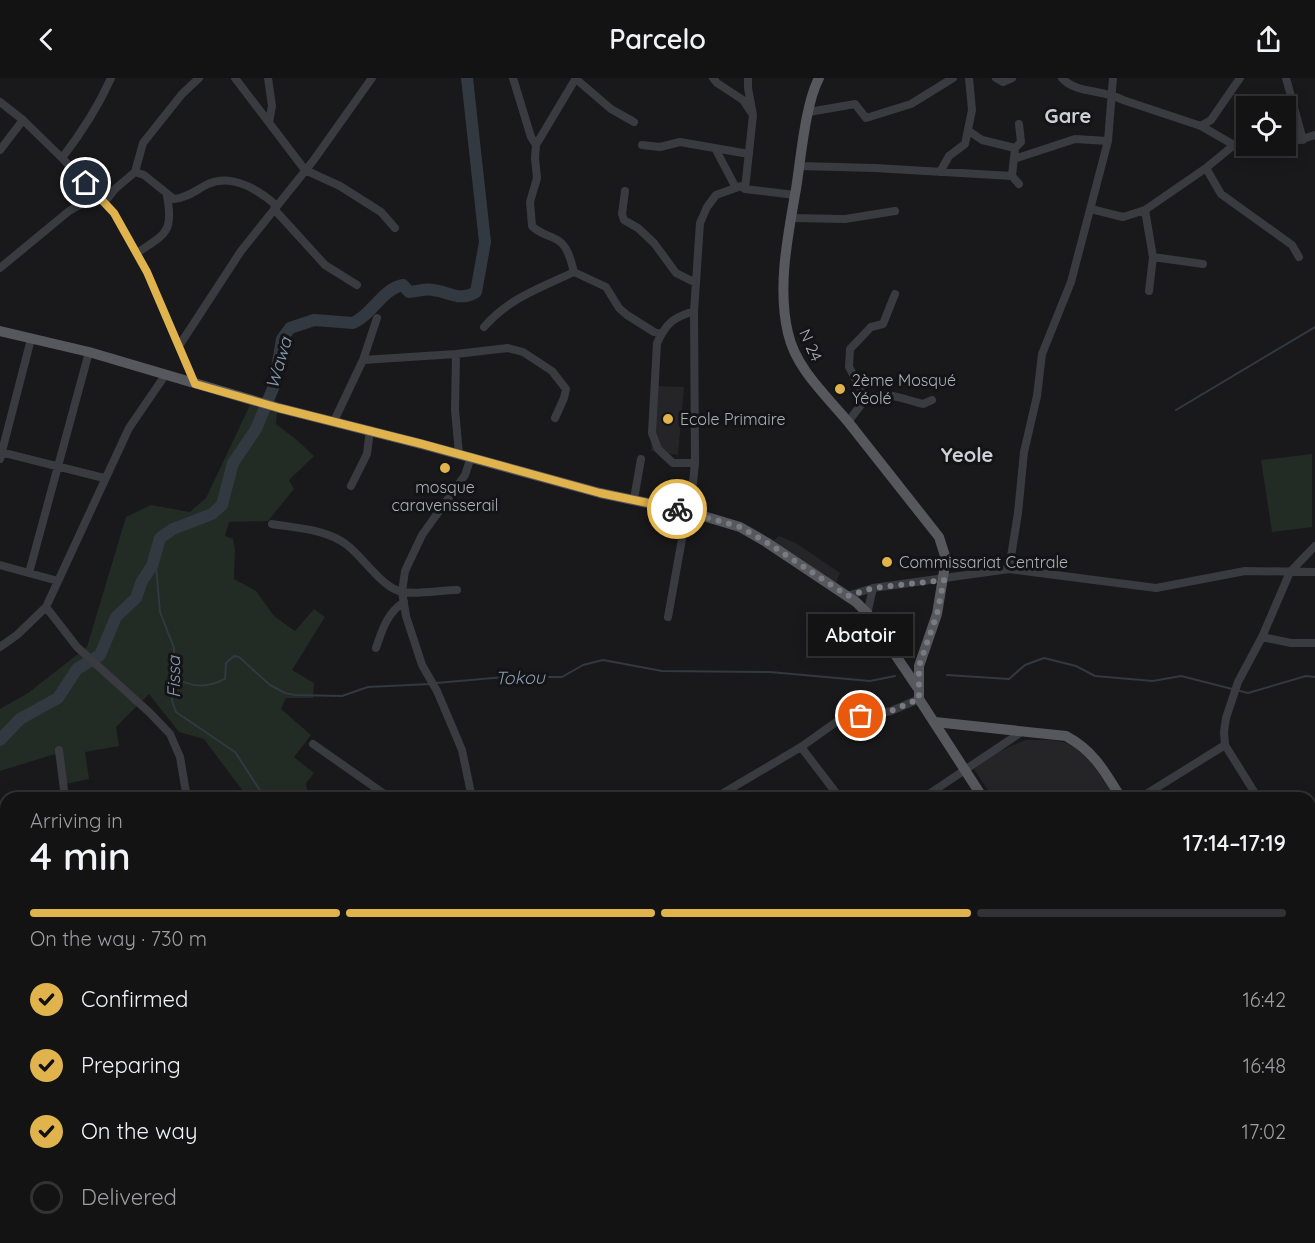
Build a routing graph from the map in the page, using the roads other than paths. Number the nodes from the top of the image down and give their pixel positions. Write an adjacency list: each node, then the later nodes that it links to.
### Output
1 (111, 78): 40 (street)
2 (199, 78): 45 (street)
3 (235, 78): 24 (street)
4 (268, 78): 24 (street)
5 (372, 78): 44 (street)
6 (513, 78): 33 (street)
7 (713, 78): 22 (street)
8 (748, 78): 22 (street)
9 (819, 78): 21 (main road, N 24)
10 (953, 78): 21 (street)
11 (969, 78): 28 (street)
12 (996, 78): 13 (street)
13 (1012, 78)
14 (1062, 78): 19 (street)
15 (1113, 78): 19 (street)
16 (1239, 78): 27 (street)
17 (1286, 78): 30 (street)
18 (576, 79): 25 (street); 33 (street)
19 (1112, 93): 27 (street); 31 (street)
20 (0, 102): 23 (street)
21 (809, 112): 42 (main road, N 24)
22 (753, 115): 39 (street)
23 (23, 120): 37 (street); 40 (street)
24 (269, 122): 44 (street)
25 (634, 122)
26 (1019, 124): 36 (street)
27 (1201, 126): 35 (street)
28 (969, 131): 36 (street); 46 (street)
29 (1315, 135): 30 (street)
30 (1303, 140): 32 (street)
31 (1108, 141): 41 (street); 56 (street)
32 (1296, 142)
33 (536, 145): 66 (street)
34 (642, 145): 38 (street)
35 (1234, 145): 43 (street)
36 (1015, 148): 41 (street)
37 (0, 150)
38 (716, 150): 39 (street); 49 (street)
39 (749, 154): 49 (street)
40 (62, 158): 51 (street)
41 (1014, 159): 47 (street)
42 (799, 166): 46 (street); 52 (main road, N 24)
43 (1206, 168): 57 (street); 63 (street)
44 (305, 170): 55 (street); 60 (street)
45 (135, 172): 53 (street); 54 (street)
46 (940, 172): 47 (street)
47 (1012, 176): 48 (street)
48 (1019, 184)
49 (741, 188): 52 (street); 67 (street)
50 (625, 191): 67 (street)
51 (98, 195): 54 (street); 65 (street)
52 (795, 195): 59 (main road, N 24)
53 (167, 196): 55 (street); 61 (street)
54 (104, 203): 61 (street)
55 (275, 207): 68 (street); 77 (street)
56 (1091, 209): 57 (street); 102 (street)
57 (1145, 210): 62 (street)
58 (895, 211): 59 (street)
59 (791, 218): 87 (main road, N 24)
60 (395, 228)
61 (136, 254): 77 (street)
62 (1153, 257): 64 (street); 69 (street)
63 (1299, 257)
64 (1203, 264)
65 (0, 268)
66 (574, 272): 73 (street); 75 (street)
67 (696, 283): 71 (street)
68 (357, 285)
69 (1149, 291)
70 (895, 294): 83 (street)
71 (694, 311): 75 (street); 93 (street)
72 (377, 318): 80 (street)
73 (484, 327)
74 (0, 331): 76 (main road)
75 (661, 334): 93 (street)
76 (31, 339): 78 (main road); 89 (street)
77 (179, 346): 82 (street)
78 (89, 352): 81 (main road); 94 (street)
79 (456, 354): 80 (street); 85 (street); 90 (street)
80 (363, 360): 86 (street)
81 (166, 374): 82 (main road); 95 (street)
82 (195, 384): 86 (main road)
83 (866, 398): 84 (street); 87 (street)
84 (932, 400)
85 (555, 418)
86 (334, 421): 88 (main road)
87 (848, 422): 106 (main road, N 24)
88 (370, 430): 90 (main road); 96 (street)
89 (1, 454): 94 (street)
90 (459, 454): 91 (main road)
91 (471, 457): 97 (main road); 110 (street)
92 (641, 459): 97 (street)
93 (695, 463): 98 (street)
94 (59, 467): 95 (street); 105 (street)
95 (104, 478): 107 (street)
96 (351, 486)
97 (634, 499): 98 (main road)
98 (688, 511): 111 (main road); 115 (street)
99 (272, 524): 110 (street)
100 (1315, 546): 103 (street)
101 (0, 565): 105 (street)
102 (1009, 569): 103 (street); 106 (street)
103 (1290, 572): 104 (street); 116 (street)
104 (1315, 572)
105 (29, 573): 107 (street)
106 (944, 580): 108 (street); 120 (main road, N 24)
107 (58, 581): 113 (street)
108 (873, 588): 111 (street); 114 (street)
109 (458, 590): 110 (street)
110 (402, 592): 112 (street)
111 (852, 599): 114 (main road)
112 (404, 602): 119 (street); 132 (street)
113 (46, 606): 118 (street); 130 (street)
114 (867, 614): 120 (main road)
115 (668, 617)
116 (1262, 638): 117 (street); 125 (street)
117 (1315, 643)
118 (0, 647)
119 (376, 648)
120 (918, 687): 121 (main road, N 24)
121 (919, 699): 122 (main road); 126 (street)
122 (935, 722): 123 (main road); 128 (main road)
123 (1023, 732): 128 (street); 137 (main road)
124 (313, 744): 131 (street)
125 (1226, 746): 138 (street); 139 (street)
126 (801, 747): 133 (street); 134 (street)
127 (59, 750): 129 (street)
128 (965, 770): 135 (street); 136 (main road)
129 (64, 792)
130 (186, 792)
131 (381, 792)
132 (471, 792)
133 (725, 792)
134 (835, 792)
135 (932, 792)
136 (979, 792)
137 (1117, 792)
138 (1150, 792)
139 (1254, 792)

